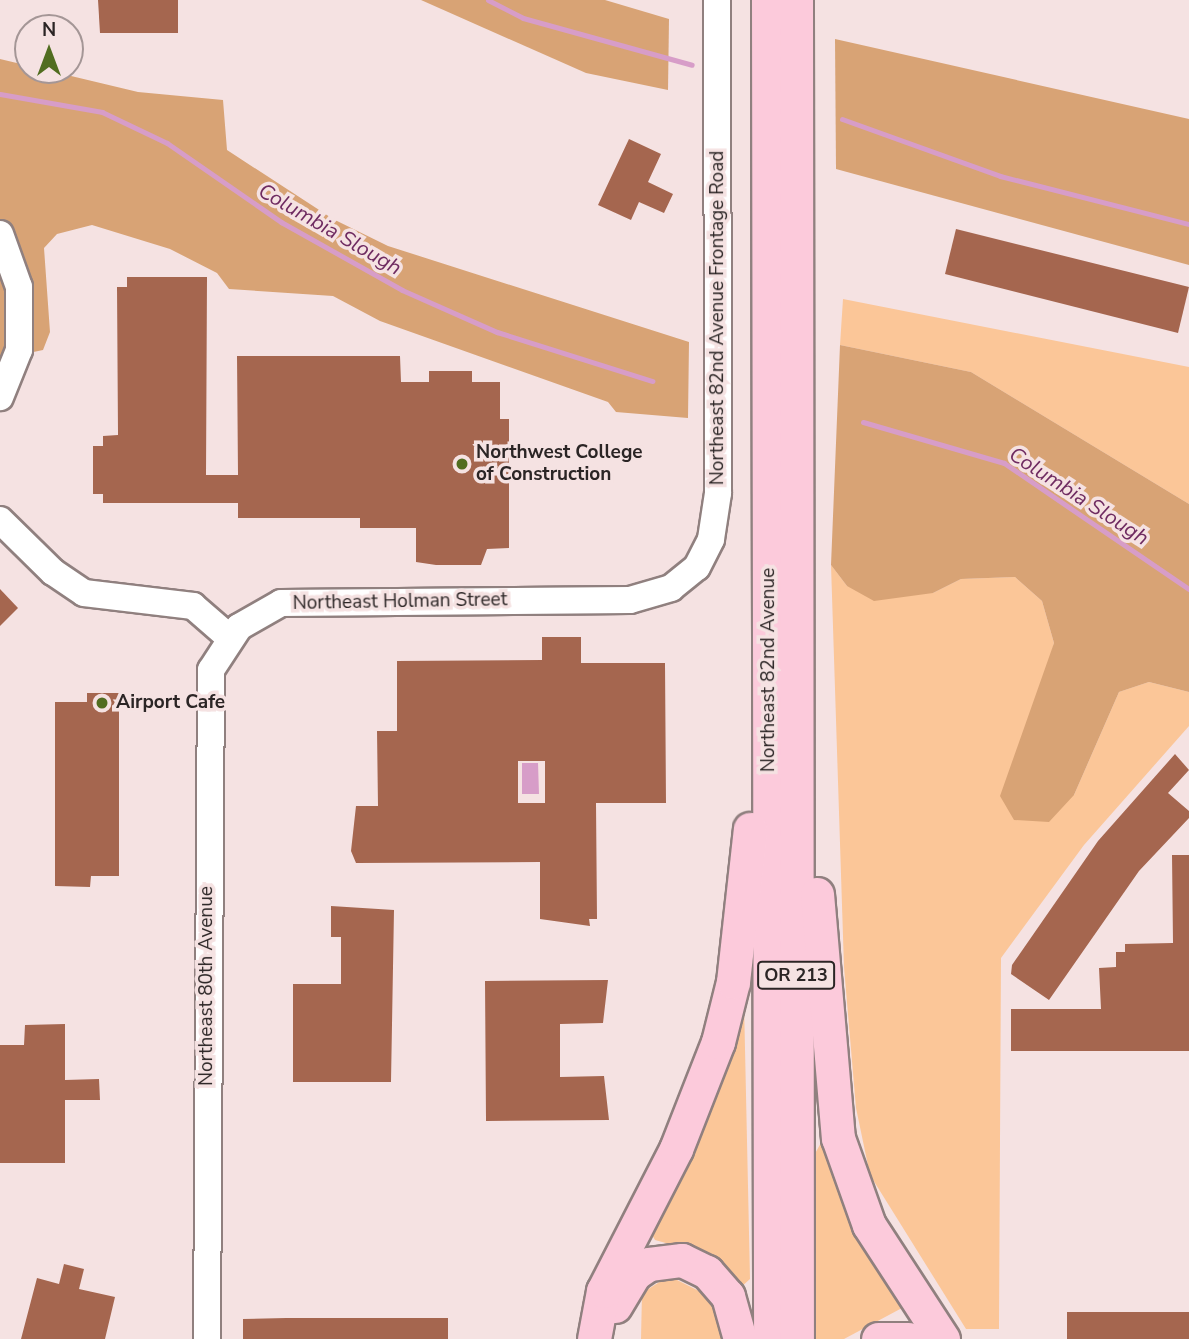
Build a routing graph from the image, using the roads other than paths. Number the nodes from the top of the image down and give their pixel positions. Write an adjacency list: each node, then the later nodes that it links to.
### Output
1 (717, 0): 7 (street, Northeast 82nd Avenue Frontage Road)
2 (768, 0): 8 (main road, Northeast 82nd Avenue)
3 (796, 0): 8 (main road, Northeast 82nd Avenue)
4 (0, 234): 5 (street)
5 (0, 397)
6 (0, 520): 9 (street)
7 (642, 598): 9 (street, Northeast Holman Street)
8 (782, 609): 10 (main road, Northeast 82nd Avenue / OR 213); 11 (main road, Northeast 82nd Avenue / OR 213)
9 (230, 638): 12 (street, Northeast 80th Avenue)
10 (796, 646): 17 (main road, Northeast 82nd Avenue / OR 213); 20 (main road)
11 (769, 670): 13 (main road); 16 (main road, Northeast 82nd Avenue / OR 213)
12 (207, 1339)
13 (594, 1339)
14 (611, 1339): 15 (main road)
15 (740, 1339)
16 (770, 1339)
17 (797, 1339)
18 (878, 1339): 19 (main road)
19 (908, 1339)
20 (943, 1339)

